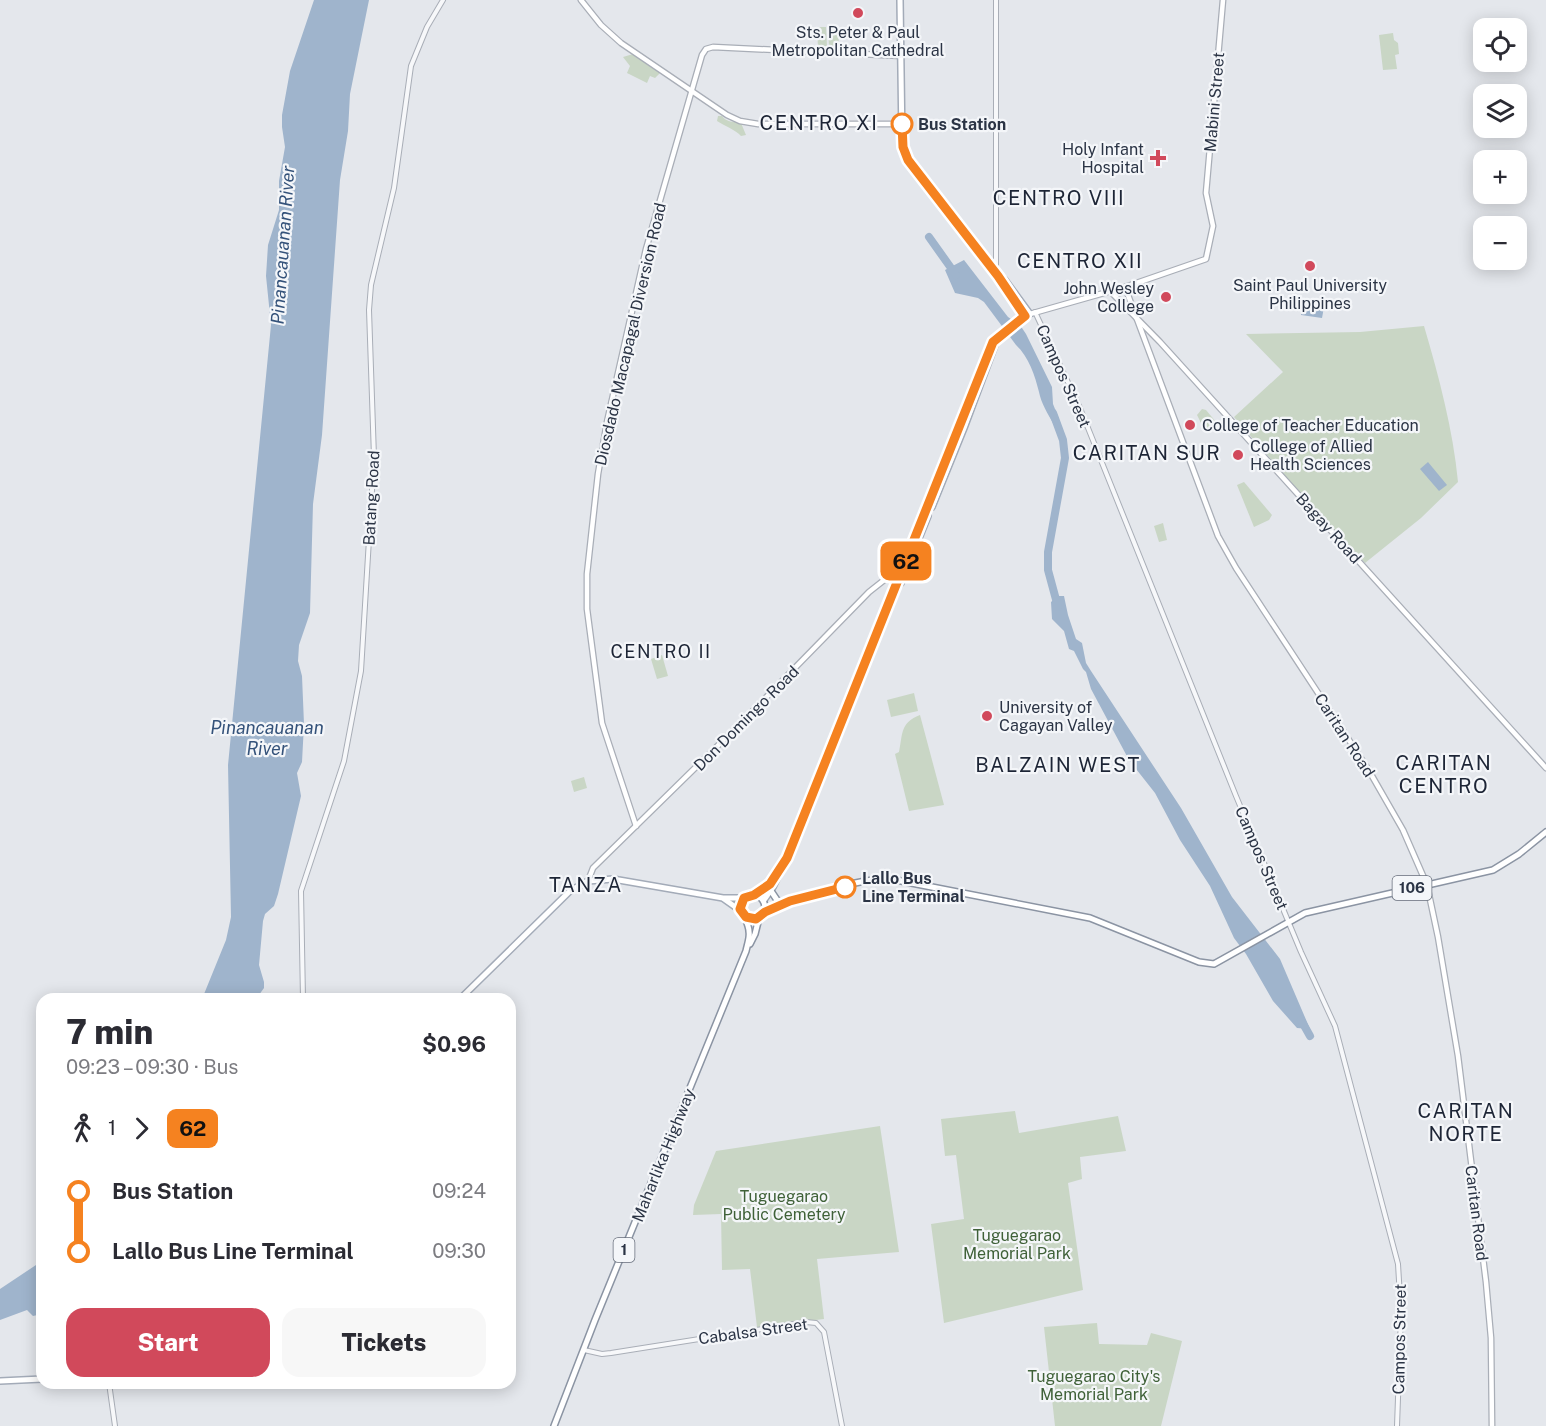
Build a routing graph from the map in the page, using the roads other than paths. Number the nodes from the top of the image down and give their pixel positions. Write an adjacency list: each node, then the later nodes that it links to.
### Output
1 (443, 0): 32 (street, Batang Road)
2 (581, 0): 7 (main road)
3 (900, 0): 6 (main road)
4 (996, 0): 9 (street)
5 (1223, 0): 10 (main road, Mabini Street)
6 (902, 56): 7 (main road, Diosdado Macapagal Diversion Road); 8 (main road)
7 (692, 91): 8 (main road); 16 (main road, Diosdado Macapagal Diversion Road)
8 (902, 124): 9 (main road)
9 (997, 274): 12 (main road)
10 (1125, 287): 11 (main road); 13 (main road, Caritan Road)
11 (1110, 291): 12 (main road); 13 (main road, Bagay Road)
12 (1028, 315): 14 (main road); 30 (street, Campos Street)
13 (1139, 320): 15 (main road, Bagay Road); 20 (main road, Caritan Road)
14 (908, 562): 16 (main road, Don Domingo Road); 18 (main road)
15 (1546, 768)
16 (636, 826): 19 (main road, Don Domingo Road)
17 (1546, 832): 20 (main road, 106)
18 (777, 877): 21 (main road); 22 (main road)
19 (588, 881): 23 (main road); 33 (main road)
20 (1427, 885): 30 (main road, 106); 42 (main road, Caritan Road)
21 (771, 891): 25 (main road); 26 (main road)
22 (754, 895): 24 (main road); 25 (main road)
23 (723, 898): 24 (main road); 28 (main road)
24 (744, 898): 28 (main road, 1)
25 (764, 901): 26 (main road, 106); 27 (main road)
26 (783, 904): 27 (main road, 106); 30 (main road, 106)
27 (765, 912): 29 (main road, 1)
28 (742, 913): 29 (main road); 31 (main road, Maharlika Highway / 1)
29 (759, 918): 31 (main road, Maharlika Highway / 1)
30 (1288, 921): 41 (street, Campos Street)
31 (747, 951): 34 (main road, Maharlika Highway / 1)
32 (303, 993)
33 (466, 993)
34 (584, 1350): 39 (main road, Maharlika Highway / 1); 40 (street, Cabalsa Street)
35 (36, 1379): 36 (main road)
36 (0, 1381)
37 (110, 1389): 38 (street)
38 (115, 1426)
39 (554, 1426)
40 (842, 1426)
41 (1397, 1426)
42 (1492, 1426)

